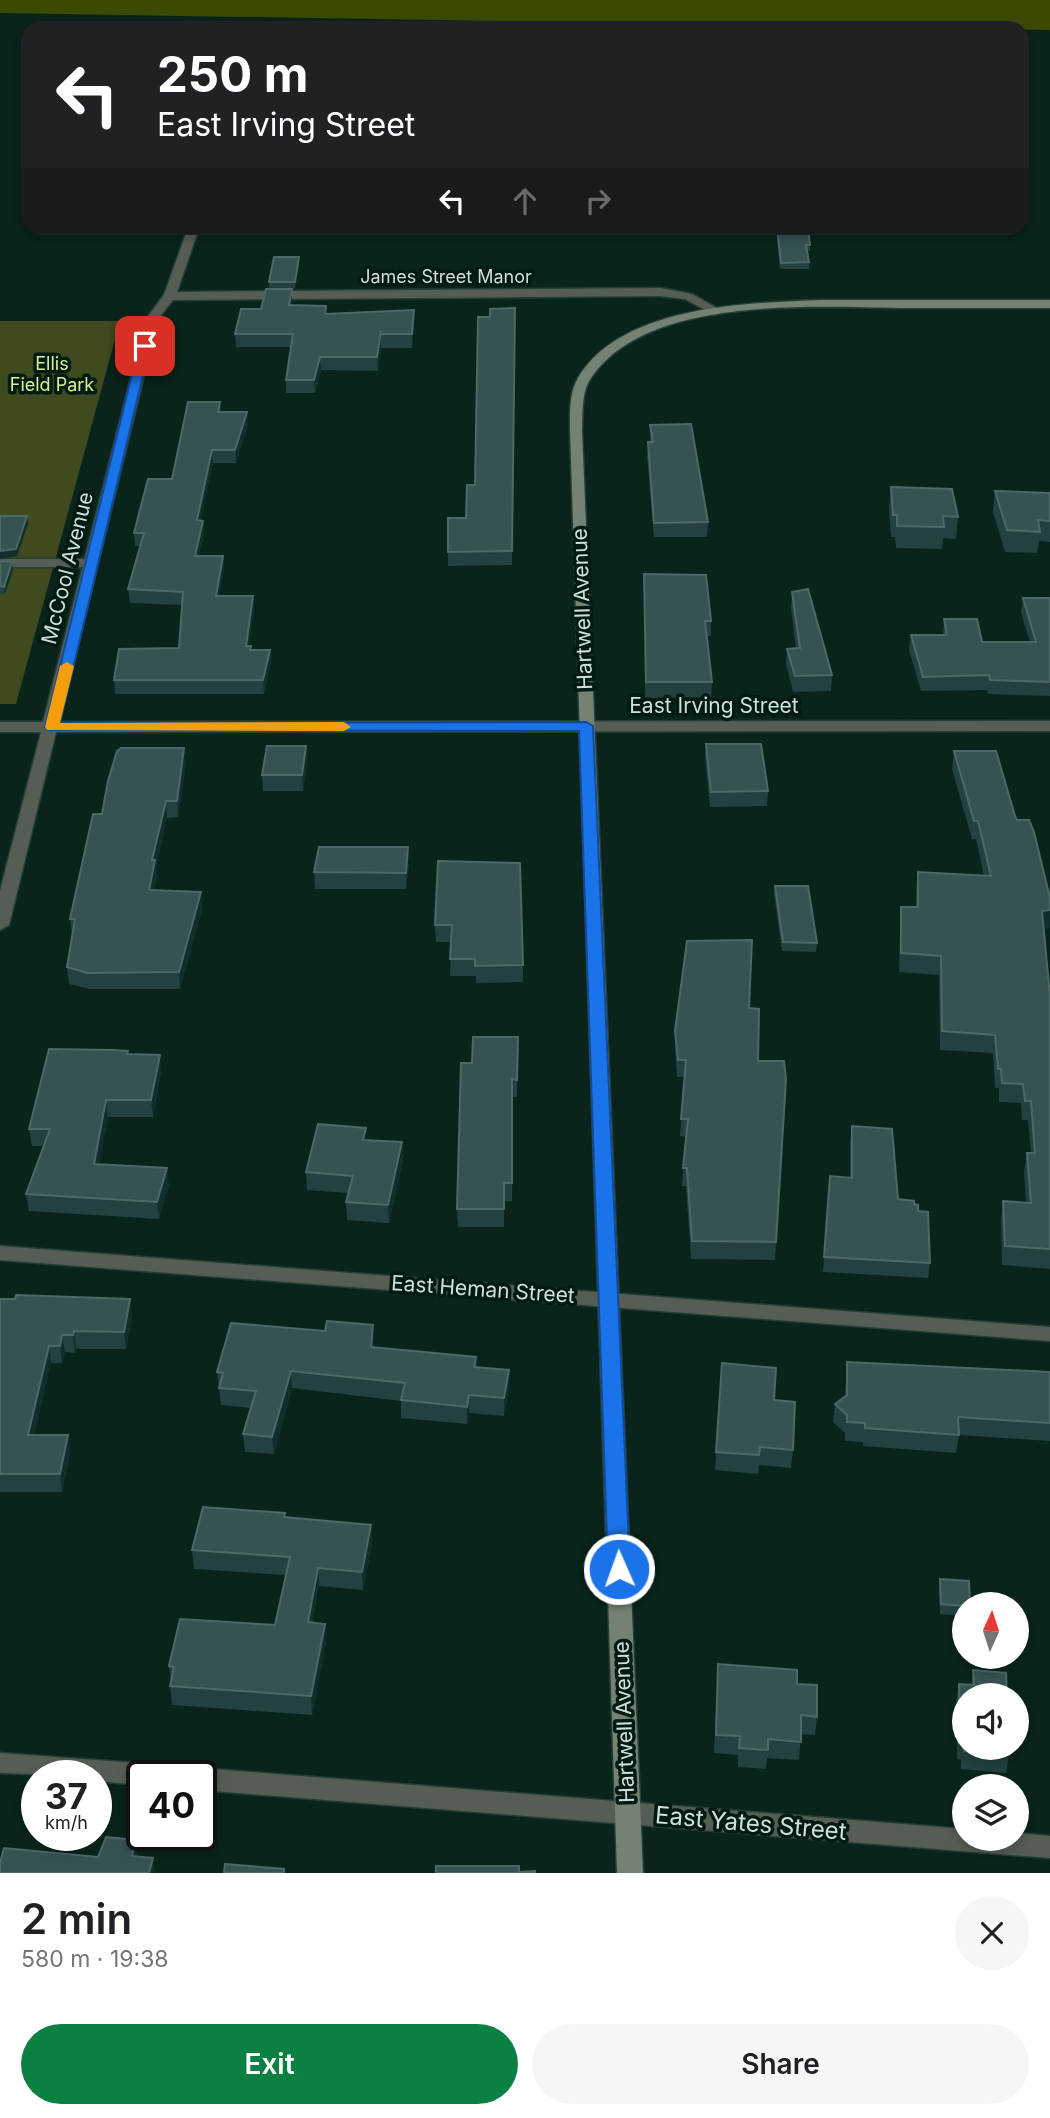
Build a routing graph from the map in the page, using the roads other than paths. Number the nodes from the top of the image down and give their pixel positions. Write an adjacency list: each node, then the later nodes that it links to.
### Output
1 (191, 235): 2 (street, McCool Avenue)
2 (170, 296): 4 (street, James Street Manor); 6 (street, McCool Avenue)
3 (1050, 304): 4 (street, Hartwell Avenue)
4 (718, 312): 7 (street, Hartwell Avenue)
5 (0, 563): 6 (lane)
6 (92, 563): 10 (street, McCool Avenue)
7 (586, 726): 8 (street, East Irving Street); 10 (street, East Irving Street); 13 (street, Hartwell Avenue)
8 (1050, 726)
9 (0, 727): 10 (street, East Irving Street)
10 (52, 727): 11 (street, McCool Avenue)
11 (0, 925)
12 (0, 1253): 13 (street, East Heman Street)
13 (609, 1298): 14 (street, East Heman Street); 18 (street, Hartwell Avenue)
14 (1050, 1334)
15 (0, 1763): 16 (street)
16 (126, 1773)
17 (217, 1780): 18 (street, East Yates Street)
18 (628, 1813): 19 (street, East Yates Street); 20 (street, Hartwell Avenue)
19 (1050, 1847)
20 (630, 1873)

